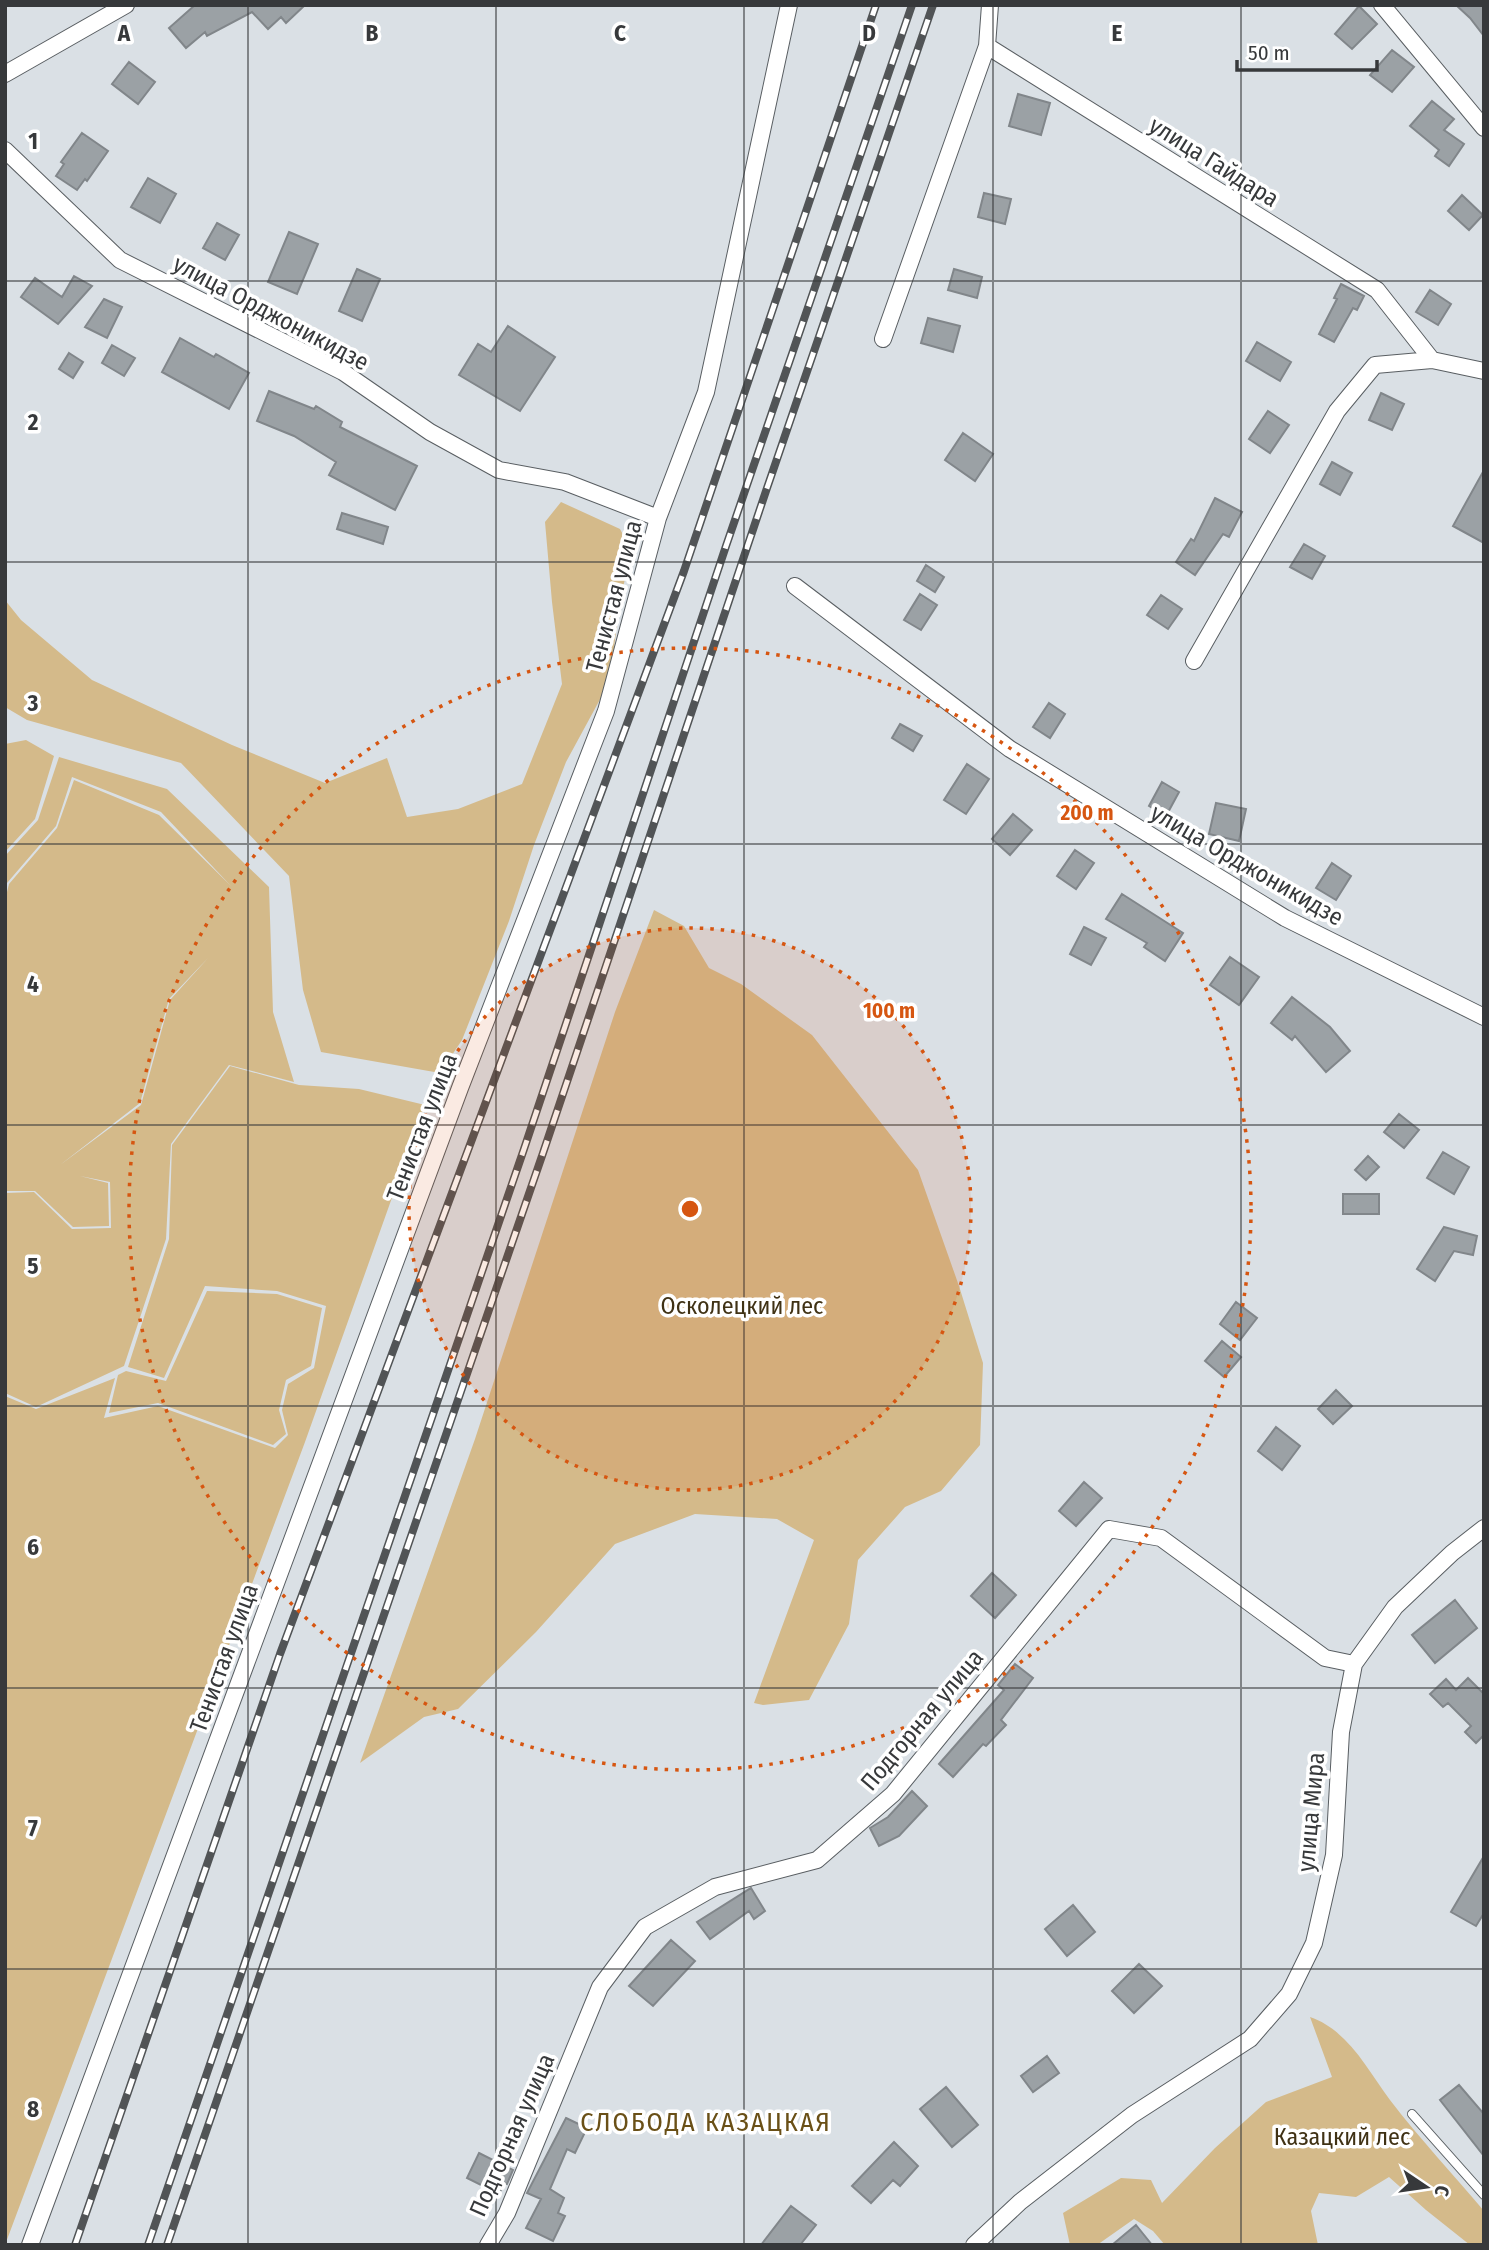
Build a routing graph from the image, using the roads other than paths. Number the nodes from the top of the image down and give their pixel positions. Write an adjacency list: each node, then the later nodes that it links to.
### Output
1 (126, 5): 6 (street)
2 (789, 5): 12 (street, Тенистая улица)
3 (990, 5): 5 (street)
4 (1382, 5): 7 (street)
5 (987, 46): 9 (street); 10 (street, улица Гайдара)
6 (5, 74)
7 (1484, 128)
8 (5, 150): 12 (street, улица Орджоникидзе)
9 (883, 339)
10 (1432, 360): 11 (street); 14 (street)
11 (1484, 371)
12 (658, 518): 20 (street, Тенистая улица)
13 (795, 586): 15 (street, улица Орджоникидзе)
14 (1194, 661)
15 (1484, 1017)
16 (1484, 1528): 17 (street, улица Мира)
17 (1354, 1664): 21 (street, Подгорная улица); 22 (street, улица Мира)
18 (1412, 2114): 19 (lane)
19 (1484, 2195)
20 (30, 2245)
21 (488, 2245)
22 (974, 2245)

